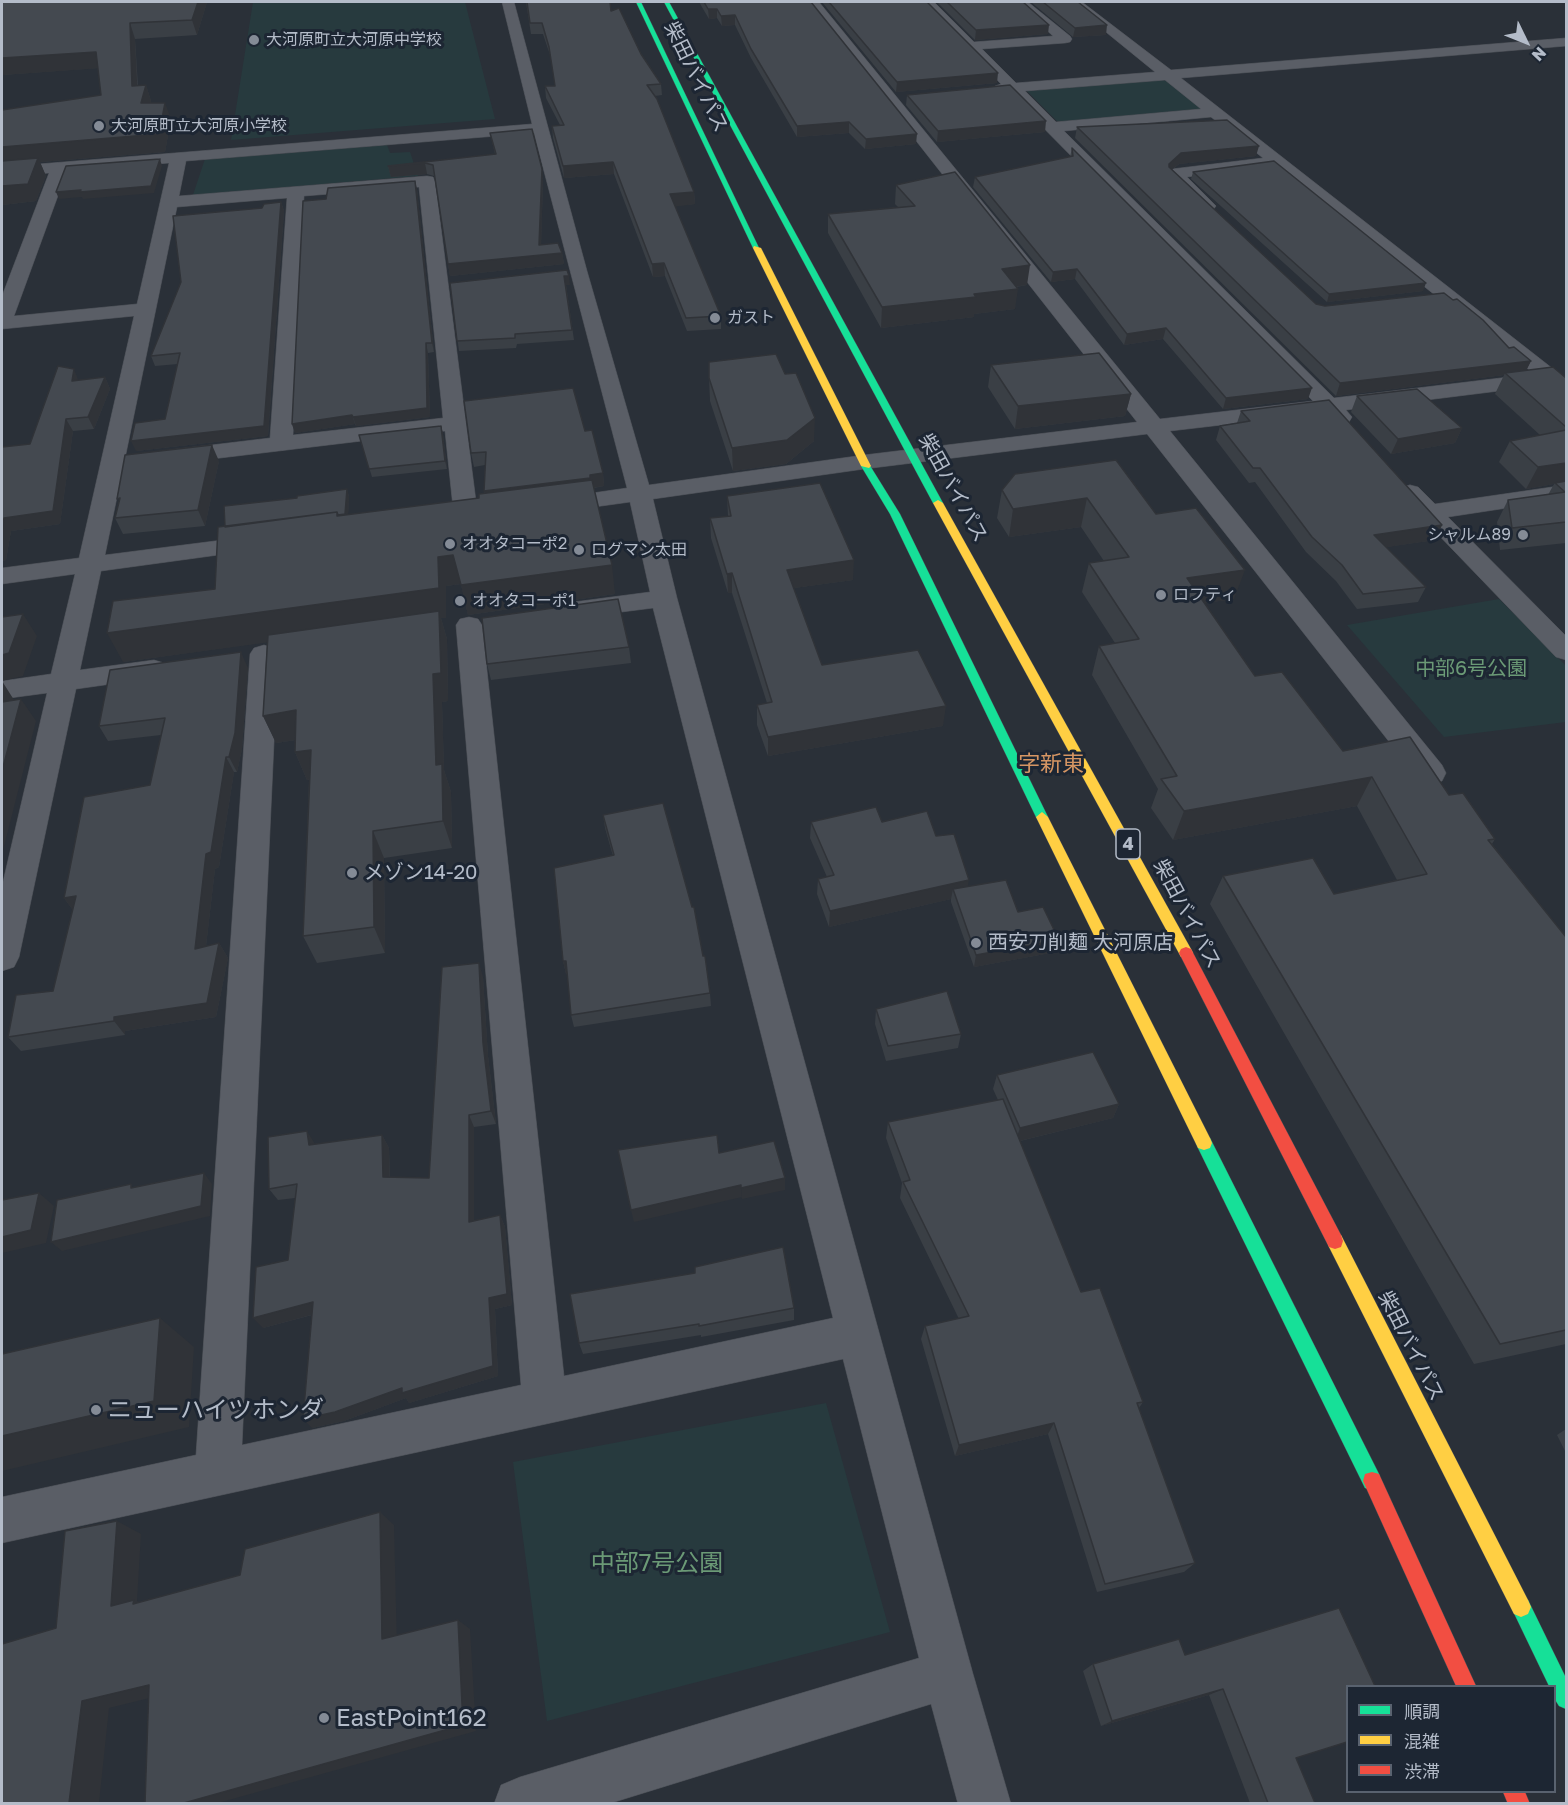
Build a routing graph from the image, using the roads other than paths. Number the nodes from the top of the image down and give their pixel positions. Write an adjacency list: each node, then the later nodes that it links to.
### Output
1 (508, 2): 17 (street)
2 (638, 2): 43 (highway, 柴田バイパス)
3 (666, 2): 41 (highway, 柴田バイパス / 4)
4 (813, 2): 14 (street)
5 (927, 2): 9 (street)
6 (1021, 2): 9 (street)
7 (1075, 2): 10 (street)
8 (1566, 42): 10 (street)
9 (972, 46): 11 (street)
10 (1169, 75): 11 (street); 15 (street)
11 (1013, 87): 12 (street); 16 (street)
12 (980, 91)
13 (913, 97): 14 (street)
14 (891, 99): 38 (street)
15 (1216, 112): 16 (street); 20 (street)
16 (1052, 127): 36 (street)
17 (539, 128): 18 (street); 27 (street)
18 (422, 137): 19 (street); 22 (street)
19 (179, 157): 21 (street); 25 (street)
20 (1278, 161): 26 (street); 31 (street)
21 (60, 167): 23 (street); 34 (street)
22 (426, 170): 24 (street); 30 (street)
23 (2, 172)
24 (296, 192): 25 (street); 40 (street)
25 (170, 202): 33 (street)
26 (1218, 216)
27 (578, 271): 28 (street); 46 (street)
28 (555, 274)
29 (462, 283): 30 (street)
30 (439, 285): 37 (street)
31 (1449, 296): 32 (street); 35 (street)
32 (1426, 299)
33 (146, 309): 34 (street); 42 (street)
34 (2, 321)
35 (1559, 383): 36 (street)
36 (1329, 404): 38 (street); 39 (street)
37 (454, 423): 40 (street); 49 (street)
38 (1154, 427): 41 (street); 61 (street)
39 (1360, 438)
40 (281, 444): 42 (street)
41 (912, 456): 43 (street); 69 (highway, 柴田バイパス / 4)
42 (131, 462): 51 (street)
43 (864, 462): 46 (street); 68 (highway, 柴田バイパス)
44 (1398, 479): 48 (street)
45 (1566, 492): 48 (street)
46 (640, 494): 47 (street); 53 (street)
47 (524, 509)
48 (1429, 512): 56 (street)
49 (466, 516)
50 (290, 539): 51 (street)
51 (90, 564): 52 (street); 59 (street)
52 (2, 576)
53 (664, 598): 54 (street); 63 (street)
54 (549, 614)
55 (469, 625): 64 (street)
56 (1566, 651)
57 (263, 654): 65 (street)
58 (181, 665): 59 (street)
59 (64, 682): 60 (street); 62 (street)
60 (2, 690)
61 (1449, 795)
62 (2, 957)
63 (858, 1334): 64 (street); 67 (street)
64 (545, 1402): 65 (street)
65 (218, 1473): 66 (street)
66 (2, 1520)
67 (948, 1674): 70 (street); 71 (street)
68 (1466, 1685)
69 (1566, 1699)
70 (520, 1803)
71 (985, 1803)

